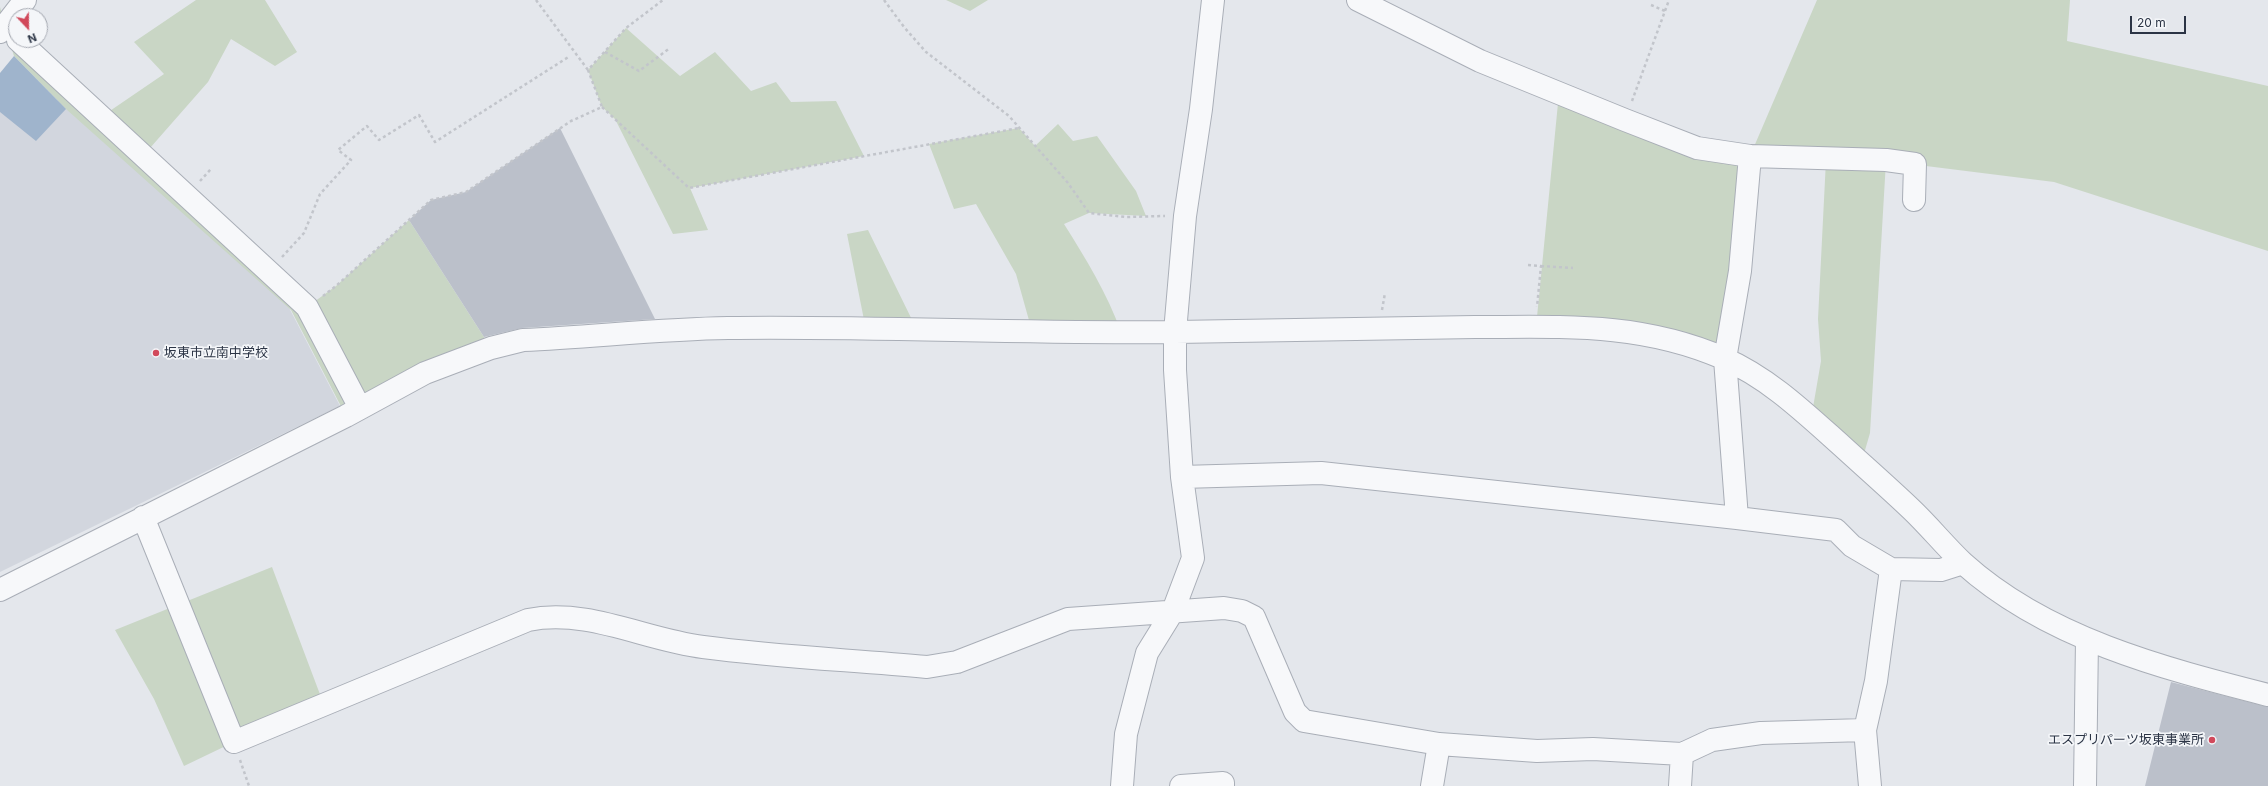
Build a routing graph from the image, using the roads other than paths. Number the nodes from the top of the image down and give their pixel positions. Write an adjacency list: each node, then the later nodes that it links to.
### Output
1 (1213, 0): 6 (street)
2 (1358, 0): 4 (street)
3 (25, 48): 8 (street)
4 (1750, 156): 5 (street); 7 (street)
5 (1914, 200)
6 (1175, 332): 7 (street); 8 (street); 9 (street)
7 (1725, 359): 11 (street); 12 (street)
8 (360, 408): 10 (street)
9 (1182, 477): 11 (street); 15 (street)
10 (143, 517): 14 (street); 15 (street)
11 (1738, 518): 13 (street)
12 (1963, 563): 13 (street); 16 (street)
13 (1891, 569): 18 (street)
14 (0, 590)
15 (1173, 611): 19 (street); 21 (street)
16 (2087, 639): 17 (street); 27 (street)
17 (2268, 695)
18 (1865, 730): 20 (street); 26 (street)
19 (1439, 744): 20 (street); 24 (street)
20 (1682, 754): 25 (street)
21 (1122, 786)
22 (1180, 786): 23 (street)
23 (1223, 786)
24 (1432, 786)
25 (1680, 786)
26 (1870, 786)
27 (2085, 786)

